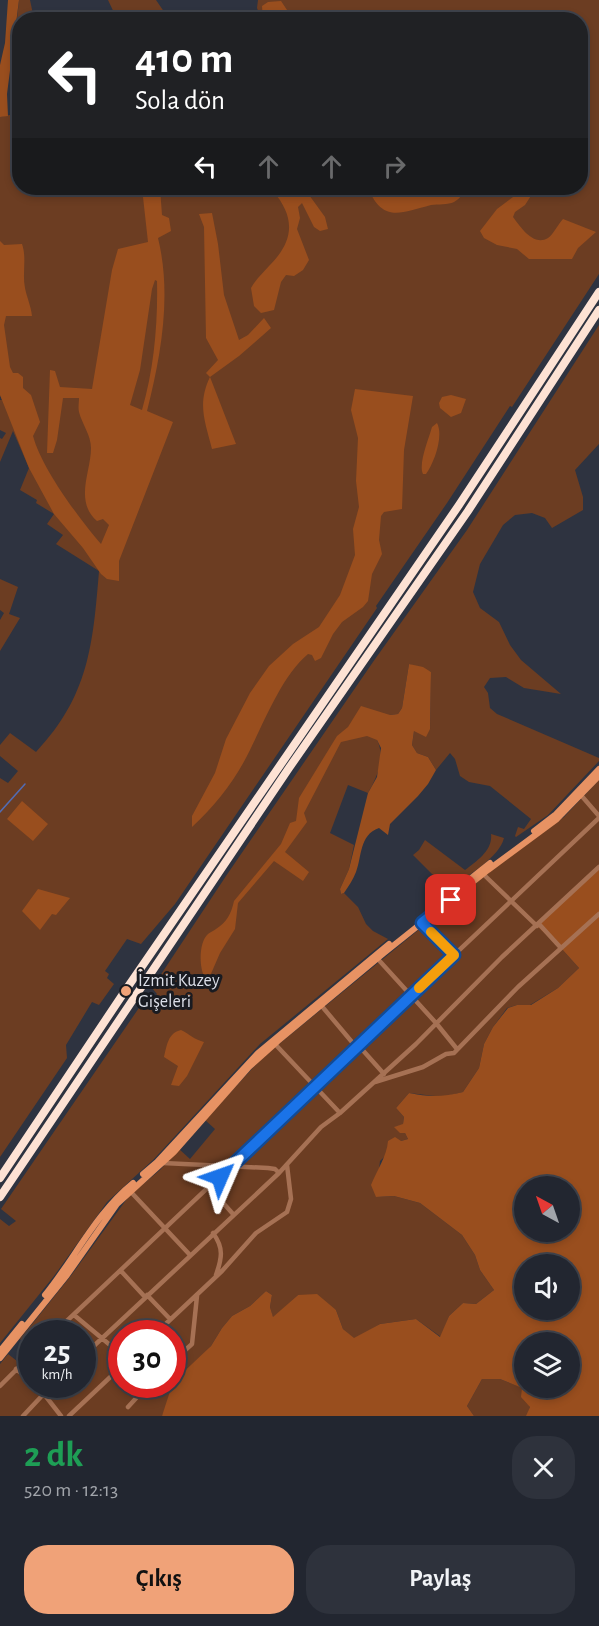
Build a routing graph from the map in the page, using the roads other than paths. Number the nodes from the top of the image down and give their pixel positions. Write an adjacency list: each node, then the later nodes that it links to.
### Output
1 (599, 292): 30 (highway)
2 (599, 310): 33 (highway)
3 (599, 769): 5 (main road)
4 (599, 776): 5 (main road)
5 (580, 794): 6 (street); 8 (main road)
6 (599, 817): 9 (street)
7 (599, 867): 12 (street)
8 (481, 872): 9 (street); 11 (main road)
9 (510, 902): 12 (street); 14 (street)
10 (599, 914): 13 (street)
11 (420, 922): 14 (street); 15 (main road)
12 (538, 925): 13 (street); 18 (street)
13 (561, 948): 21 (street)
14 (454, 955): 16 (street)
15 (376, 957): 16 (street); 17 (main road)
16 (410, 996): 18 (street); 20 (street)
17 (319, 1004): 19 (main road); 20 (street)
18 (436, 1023): 21 (street); 22 (street)
19 (273, 1042): 24 (street); 26 (main road)
20 (358, 1047): 22 (street); 24 (street)
21 (457, 1049): 23 (street)
22 (384, 1074): 23 (street)
23 (374, 1082): 25 (street)
24 (315, 1088): 25 (street); 28 (street)
25 (340, 1113): 27 (street)
26 (160, 1163): 28 (street); 32 (main road)
27 (287, 1165): 29 (street); 39 (street)
28 (231, 1166): 29 (street); 31 (street)
29 (279, 1173): 34 (street)
30 (0, 1178)
31 (209, 1187): 34 (street); 35 (street)
32 (129, 1189): 35 (street); 49 (main road); 50 (main road)
33 (0, 1197)
34 (233, 1214): 36 (street)
35 (165, 1228): 37 (street); 38 (street)
36 (213, 1233): 37 (street); 39 (street)
37 (190, 1255): 41 (street)
38 (121, 1271): 41 (street); 42 (street)
39 (215, 1277): 40 (street)
40 (197, 1295): 43 (street); 48 (street)
41 (146, 1296): 43 (street); 45 (street)
42 (74, 1315): 44 (street); 45 (street)
43 (170, 1319)
44 (68, 1320)
45 (103, 1338): 46 (street); 47 (street)
46 (108, 1342)
47 (96, 1344)
48 (186, 1349)
49 (0, 1351)
50 (0, 1358)
51 (16, 1369): 53 (street)
52 (108, 1379): 60 (street)
53 (0, 1386)
54 (40, 1398): 58 (street)
55 (47, 1398): 59 (street)
56 (136, 1398): 57 (street)
57 (128, 1407)
58 (23, 1416)
59 (61, 1416)
60 (69, 1416)

